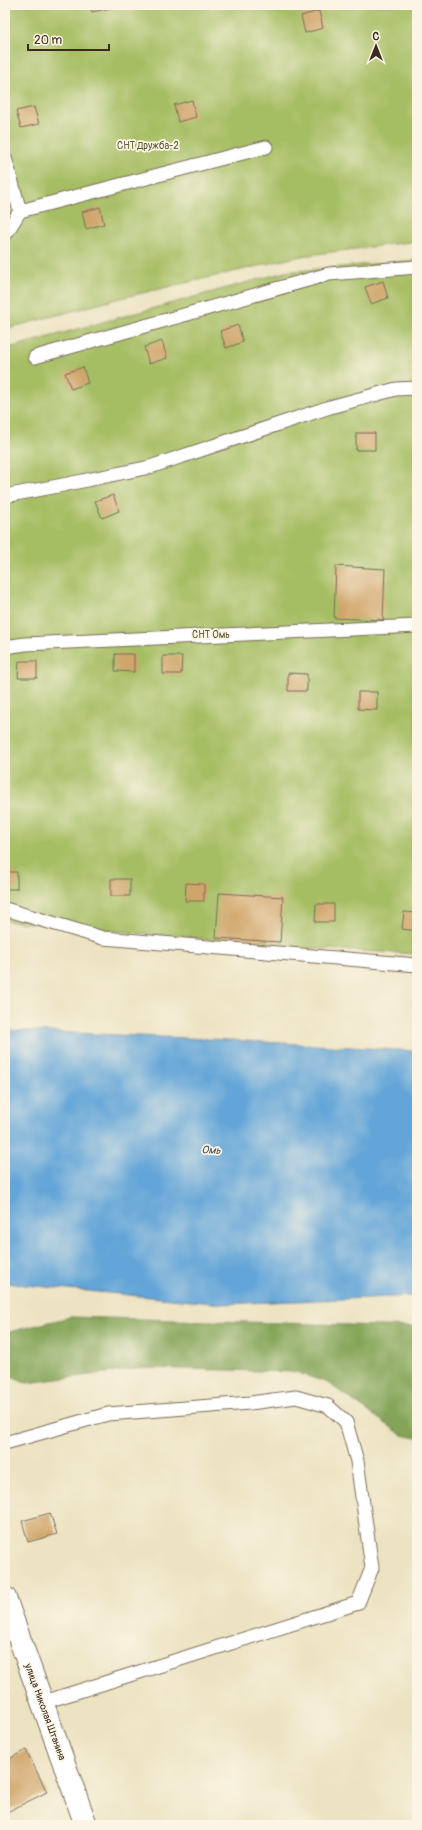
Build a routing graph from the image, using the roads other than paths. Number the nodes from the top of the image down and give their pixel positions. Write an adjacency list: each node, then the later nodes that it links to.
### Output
1 (266, 147): 3 (lane)
2 (5, 158): 3 (lane)
3 (20, 211): 4 (lane)
4 (5, 235)
5 (417, 267): 6 (lane)
6 (35, 357)
7 (417, 388): 8 (lane)
8 (5, 496)
9 (417, 626): 10 (lane)
10 (5, 647)
11 (5, 909): 12 (lane)
12 (417, 965)
13 (5, 1443): 15 (lane)
14 (5, 1598): 15 (street, улица Николая Штанина)
15 (41, 1703): 16 (street, улица Николая Штанина)
16 (86, 1825)

